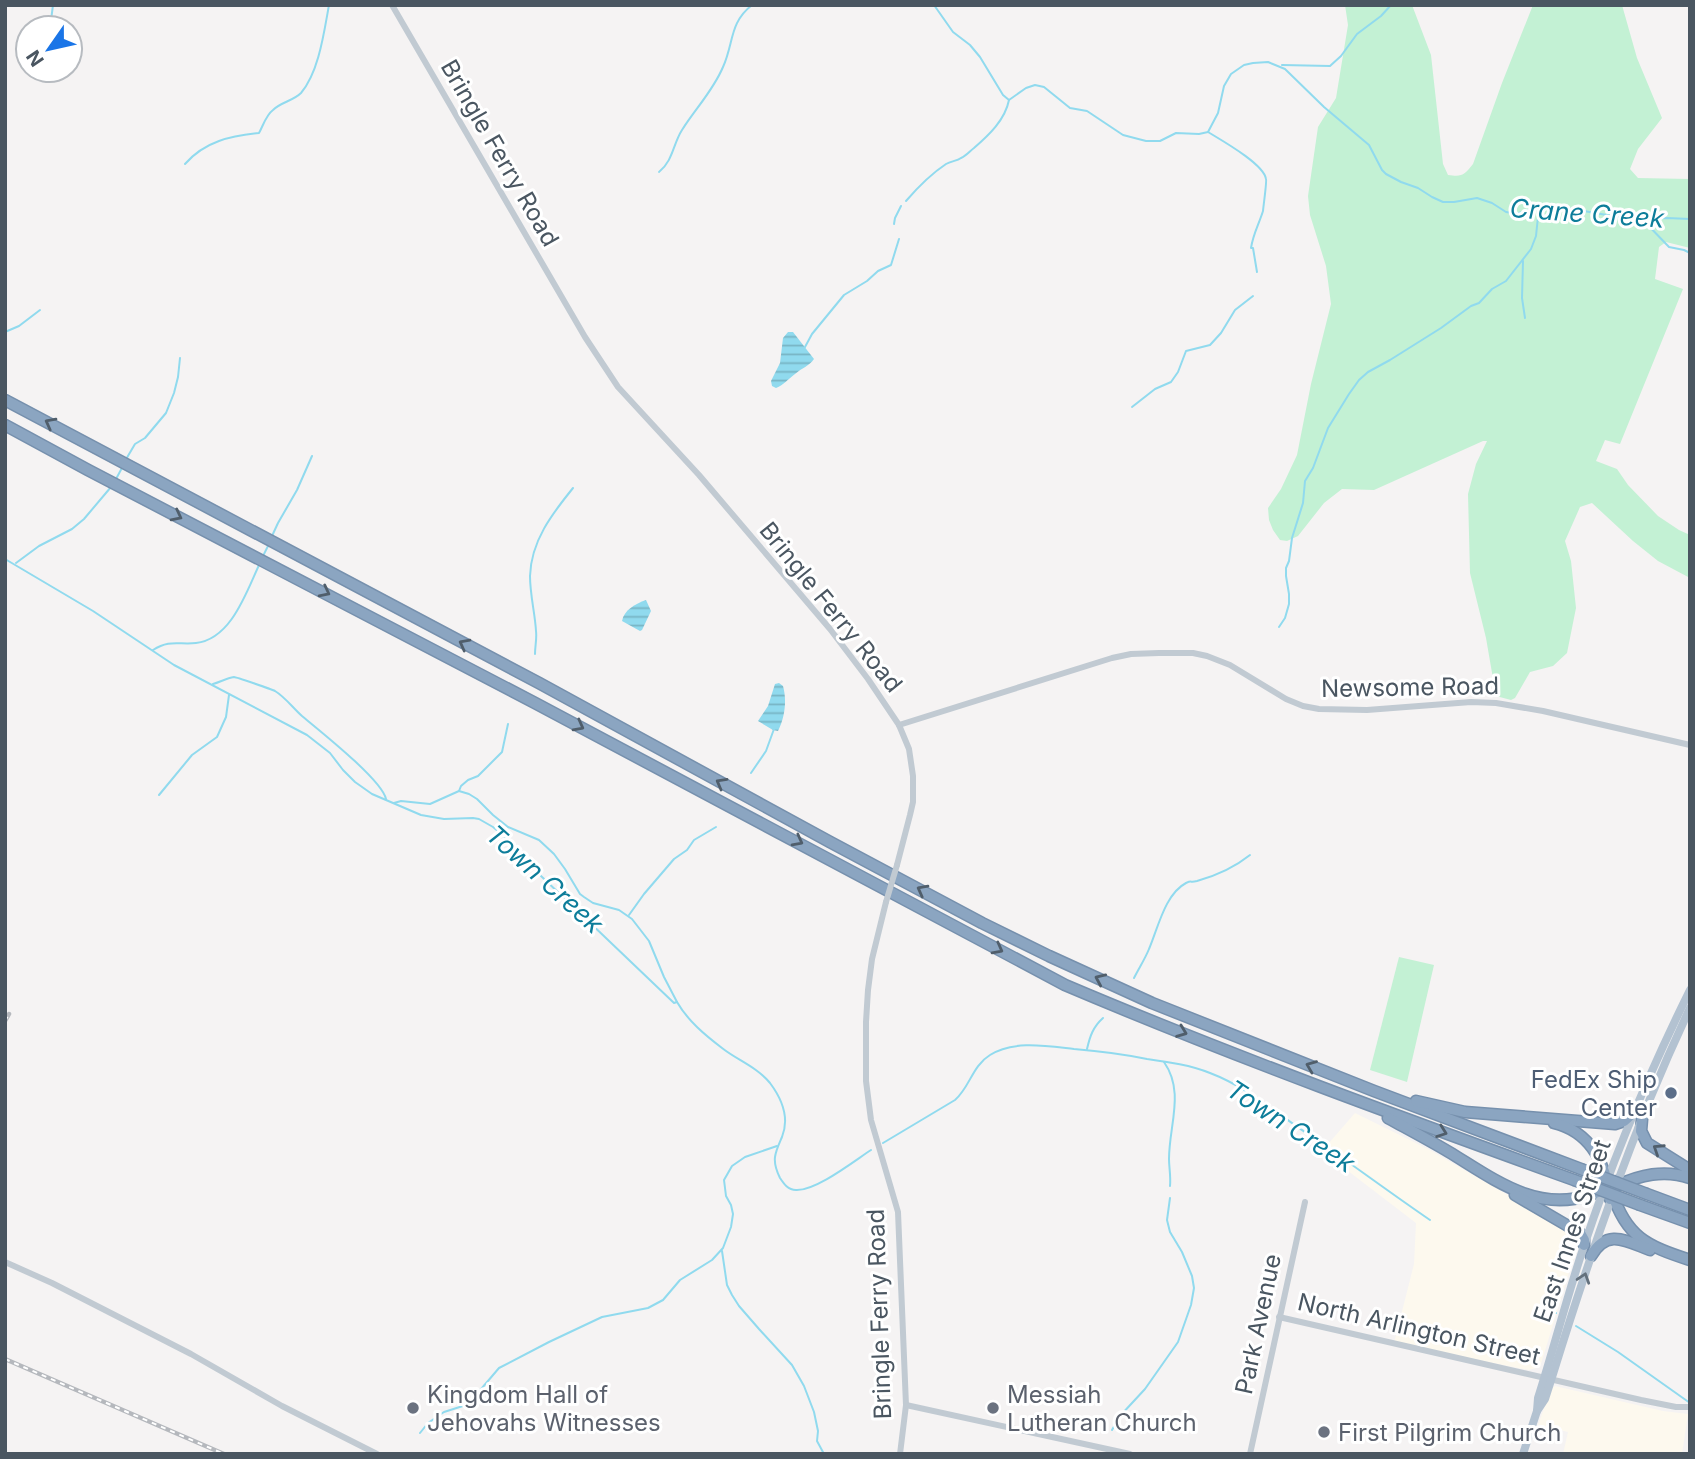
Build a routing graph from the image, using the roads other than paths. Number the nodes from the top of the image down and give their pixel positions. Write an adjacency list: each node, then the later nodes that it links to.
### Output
1 (392, 5): 4 (street, Bringle Ferry Road)
2 (5, 400): 8 (highway, one-way to 2)
3 (5, 425): 9 (highway, one-way to 9)
4 (899, 725): 5 (street, Newsome Road); 25 (street, Bringle Ferry Road, bridge)
5 (1690, 745)
6 (1690, 990): 11 (main road, East Innes Street)
7 (1690, 1008): 11 (main road, East Innes Street)
8 (1374, 1091): 10 (highway); 17 (highway, bridge)
9 (1355, 1100): 12 (highway); 18 (highway, one-way to 18, bridge)
10 (1502, 1115): 11 (highway); 15 (highway)
11 (1638, 1115): 13 (highway, one-way to 11); 15 (main road, East Innes Street)
12 (1477, 1170): 15 (highway); 19 (highway)
13 (1690, 1170)
14 (1690, 1178): 15 (highway)
15 (1609, 1188): 19 (main road, East Innes Street); 20 (main road, East Innes Street); 21 (highway)
16 (1305, 1202): 23 (street, Park Avenue)
17 (1690, 1210)
18 (1690, 1223)
19 (1584, 1245): 24 (main road, East Innes Street)
20 (1591, 1256): 21 (highway); 24 (main road, East Innes Street, one-way to 20)
21 (1690, 1261)
22 (5, 1262): 27 (street)
23 (1279, 1317): 24 (street, North Arlington Street); 30 (street, Park Avenue)
24 (1548, 1379): 26 (street, North Arlington Street); 31 (main road, East Innes Street)
25 (906, 1405): 28 (street, Bringle Ferry Road); 29 (street)
26 (1690, 1407)
27 (377, 1454)
28 (900, 1454)
29 (1130, 1454)
30 (1250, 1454)
31 (1523, 1454)

